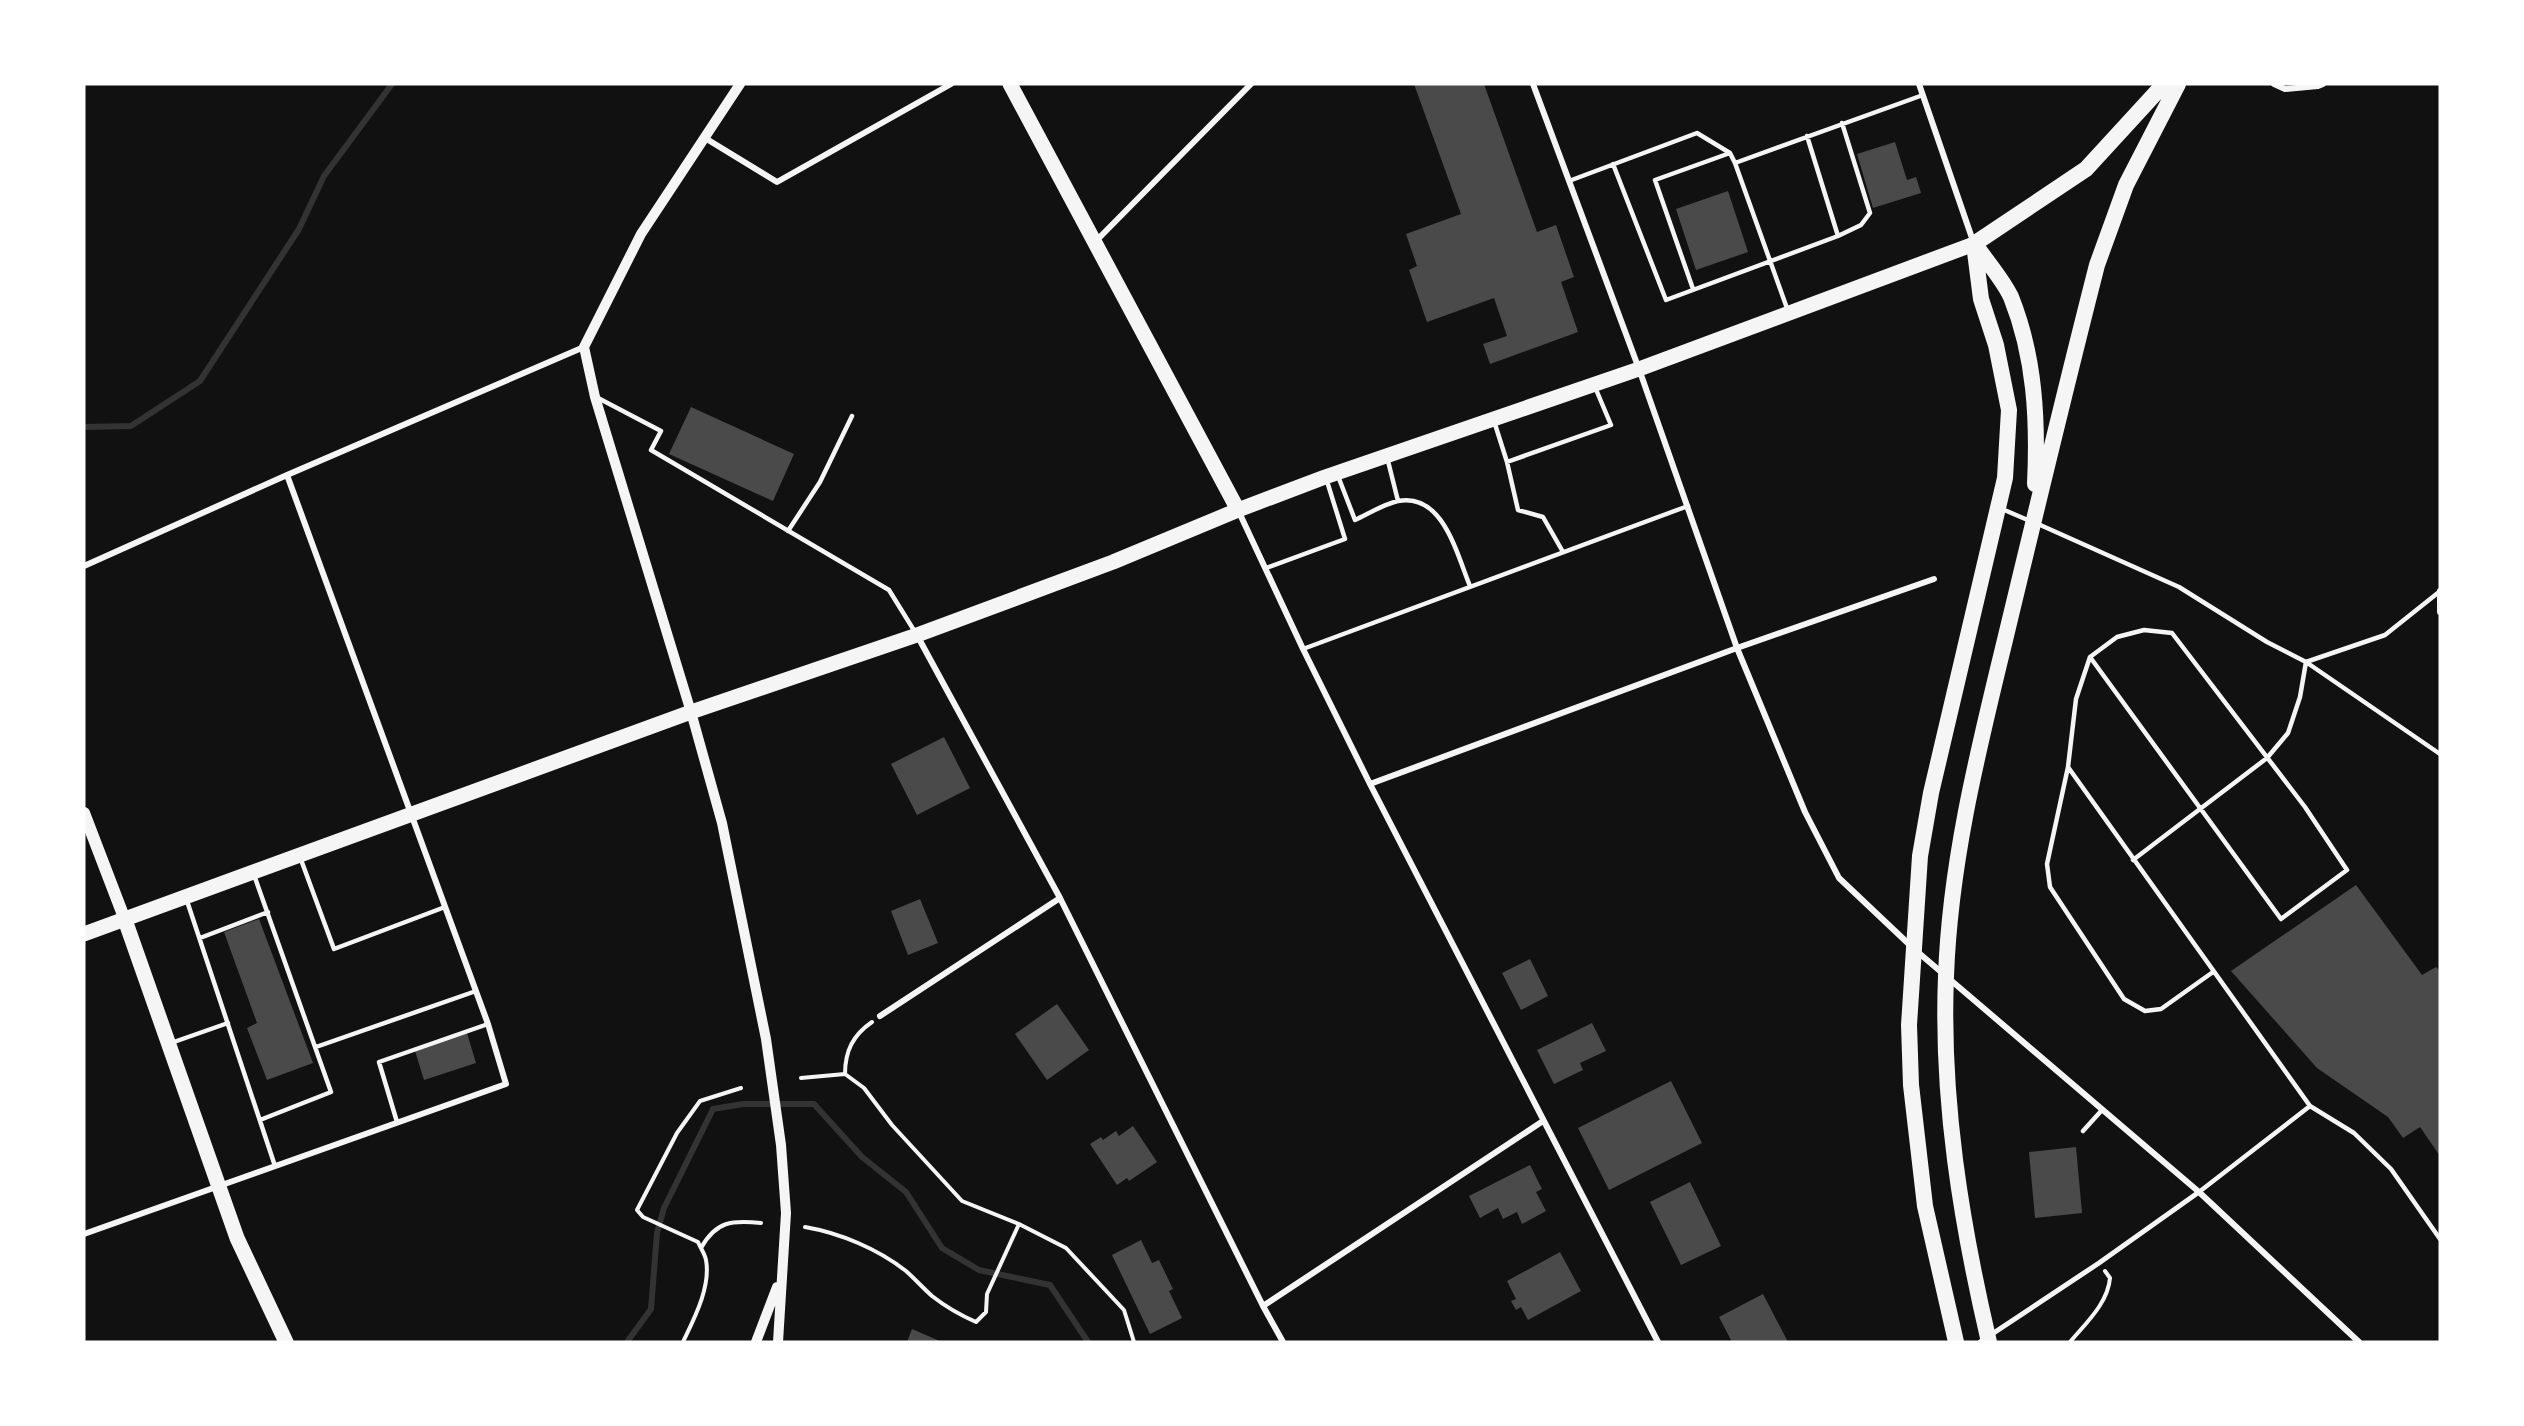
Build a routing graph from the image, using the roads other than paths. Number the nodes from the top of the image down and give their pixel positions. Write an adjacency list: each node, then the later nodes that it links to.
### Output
1 (740, 84): 14 (street)
2 (951, 84): 14 (street)
3 (1010, 84): 20 (main road)
4 (1251, 84): 20 (street)
5 (1533, 84): 18 (street)
6 (1919, 84): 11 (street)
7 (2164, 84): 21 (highway)
8 (2178, 84): 39 (highway)
9 (2274, 84): 10 (street)
10 (2323, 84)
11 (1923, 95): 12 (lane); 21 (street)
12 (1842, 123): 13 (lane); 19 (lane)
13 (1807, 136): 16 (lane); 19 (lane)
14 (705, 138): 25 (street)
15 (1730, 153): 16 (lane); 17 (lane); 23 (lane)
16 (1735, 163): 22 (lane)
17 (1613, 164): 18 (lane); 23 (lane)
18 (1569, 181): 26 (street)
19 (1838, 236): 22 (lane)
20 (1095, 242): 38 (main road)
21 (1974, 244): 24 (main road); 37 (highway); 39 (highway)
22 (1770, 260): 23 (lane); 24 (lane)
23 (1693, 290)
24 (1789, 313): 26 (main road)
25 (584, 347): 28 (street); 33 (street)
26 (1639, 369): 27 (main road); 36 (street)
27 (1594, 385): 30 (main road); 32 (lane)
28 (595, 397): 40 (lane); 53 (street)
29 (852, 416): 40 (lane)
30 (1493, 418): 31 (main road); 32 (lane)
31 (1387, 456): 34 (main road); 35 (lane)
32 (1508, 462): 41 (lane)
33 (287, 475): 42 (street); 60 (street)
34 (1331, 476): 35 (lane); 38 (main road); 43 (lane)
35 (1398, 501): 45 (lane)
36 (1688, 506): 41 (lane); 49 (street)
37 (2000, 507): 39 (lane); 71 (highway)
38 (1238, 510): 43 (street); 48 (main road)
39 (2033, 522): 52 (lane); 73 (highway)
40 (788, 531): 48 (lane)
41 (1563, 552): 45 (lane)
42 (84, 566)
43 (1266, 568): 50 (street)
44 (1934, 579): 49 (street)
45 (1470, 586): 50 (lane)
46 (2440, 591): 47 (street); 52 (lane)
47 (2440, 612)
48 (917, 635): 53 (main road); 65 (street)
49 (1737, 648): 57 (street); 71 (street)
50 (1303, 649): 57 (street)
51 (2090, 657): 55 (lane); 56 (lane); 58 (lane)
52 (2306, 662): 54 (lane); 55 (lane)
53 (691, 712): 60 (main road); 91 (street)
54 (2440, 754)
55 (2267, 758): 58 (lane); 58 (lane)
56 (2068, 767): 62 (lane); 72 (lane)
57 (1370, 784): 83 (street)
58 (2201, 809): 62 (lane)
59 (84, 813): 68 (main road)
60 (412, 815): 61 (main road); 66 (street)
61 (300, 857): 63 (main road); 66 (lane)
62 (2133, 860): 72 (lane)
63 (254, 873): 64 (main road); 67 (lane)
64 (186, 897): 68 (main road); 70 (lane)
65 (1060, 898): 75 (street); 92 (street)
66 (445, 907): 74 (street)
67 (268, 912): 70 (lane); 79 (lane)
68 (125, 920): 69 (main road); 78 (main road)
69 (84, 934)
70 (200, 938): 76 (lane)
71 (1912, 948): 73 (street); 98 (highway)
72 (2213, 972): 80 (lane)
73 (1946, 976): 81 (street); 100 (highway)
74 (476, 991): 77 (street); 79 (lane)
75 (880, 1016)
76 (228, 1023): 78 (lane); 82 (lane)
77 (488, 1024): 84 (street); 84 (lane)
78 (168, 1044): 87 (main road)
79 (316, 1047): 82 (lane)
80 (2310, 1106): 88 (lane); 90 (lane)
81 (2102, 1110): 85 (lane); 88 (street)
82 (260, 1120): 86 (lane)
83 (1543, 1121): 92 (street); 97 (street)
84 (398, 1122): 86 (street)
85 (2083, 1131)
86 (275, 1166): 87 (street)
87 (218, 1186): 89 (street); 93 (main road)
88 (2199, 1192): 99 (street); 101 (street)
89 (84, 1234)
90 (2440, 1239)
91 (782, 1276): 94 (street); 95 (street)
92 (1263, 1306): 96 (street)
93 (286, 1342)
94 (756, 1342)
95 (778, 1342)
96 (1282, 1342)
97 (1658, 1342)
98 (1956, 1342)
99 (1980, 1342)
100 (1989, 1342)
101 (2359, 1342)

